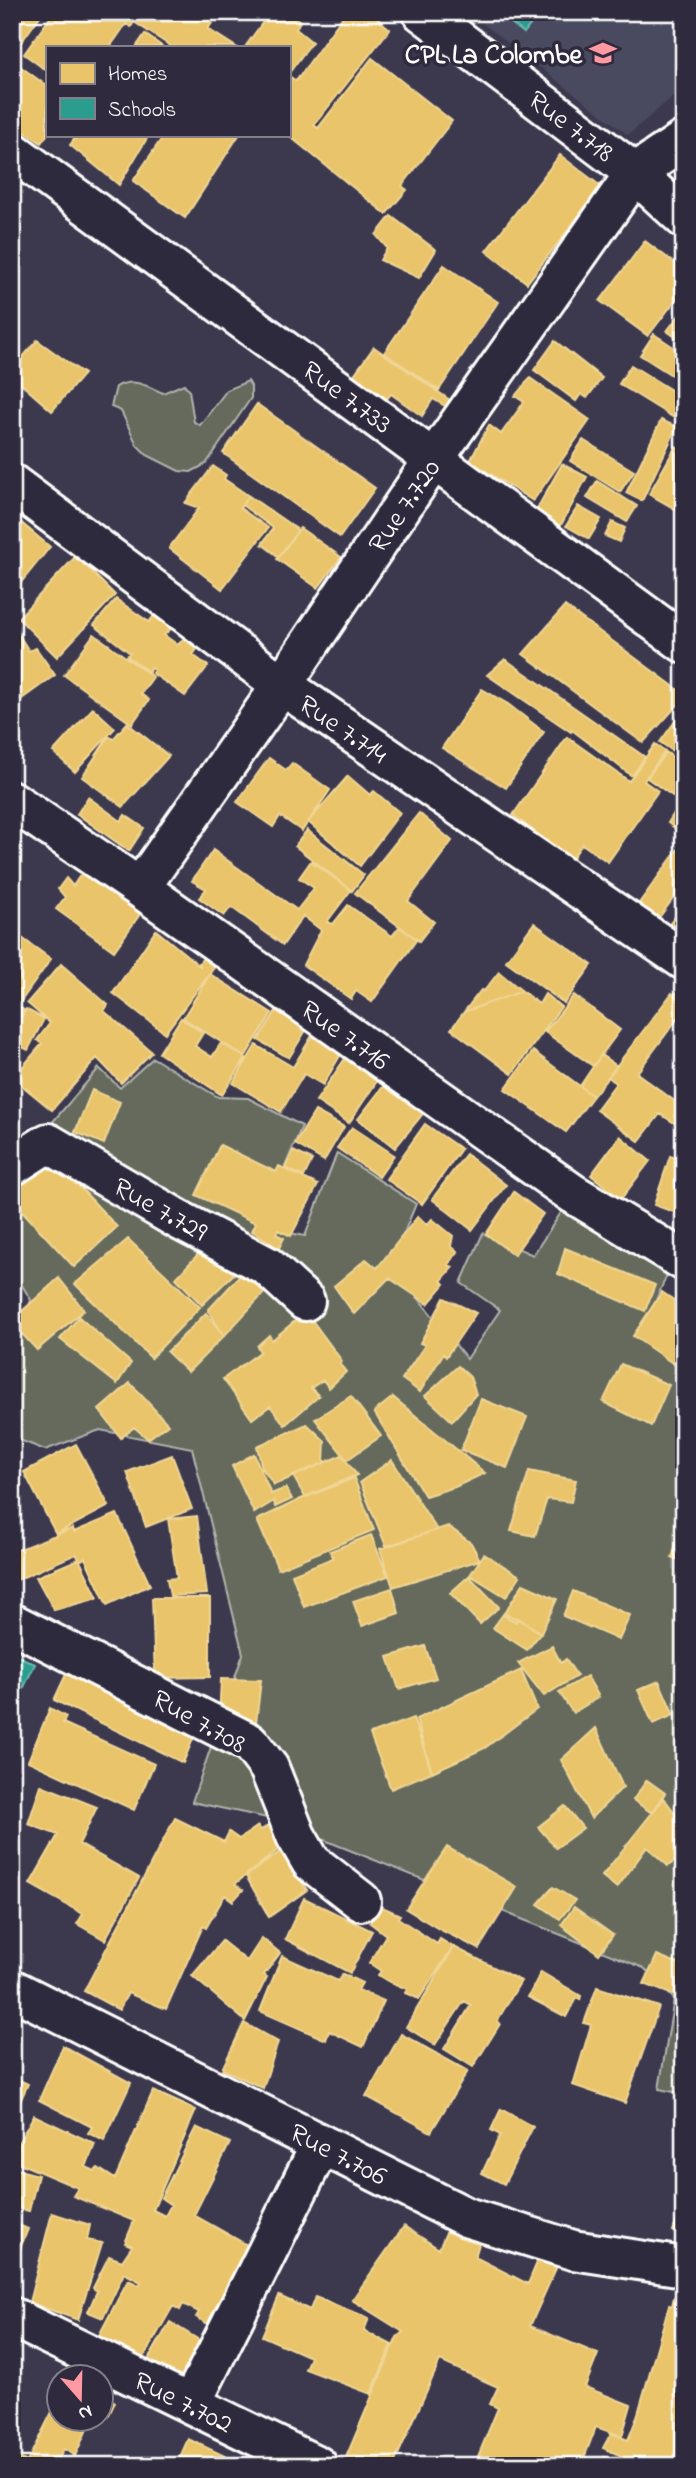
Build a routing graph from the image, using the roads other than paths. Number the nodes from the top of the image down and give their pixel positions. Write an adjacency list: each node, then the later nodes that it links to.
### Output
1 (422, 12): 4 (street, Rue 7.718)
2 (684, 140): 4 (street, Rue 7.720)
3 (12, 151): 6 (street, Rue 7.733)
4 (635, 173): 5 (street, Rue 7.718); 6 (street, Rue 7.720)
5 (684, 218)
6 (434, 459): 8 (street, Rue 7.733); 9 (street, Rue 7.720)
7 (12, 484): 9 (street, Rue 7.714)
8 (684, 643)
9 (282, 685): 11 (street, Rue 7.720); 12 (street, Rue 7.714)
10 (12, 801): 11 (street, Rue 7.716)
11 (139, 887): 14 (street, Rue 7.716)
12 (684, 960)
13 (12, 1166): 15 (street, Rue 7.729)
14 (684, 1261)
15 (305, 1301)
16 (12, 1623): 17 (street, Rue 7.708)
17 (361, 1901)
18 (12, 1989): 19 (street, Rue 7.706)
19 (320, 2144): 20 (street, Rue 7.706); 22 (street)
20 (684, 2267)
21 (12, 2317): 22 (street, Rue 7.702)
22 (191, 2404): 23 (street, Rue 7.702)
23 (318, 2466)

